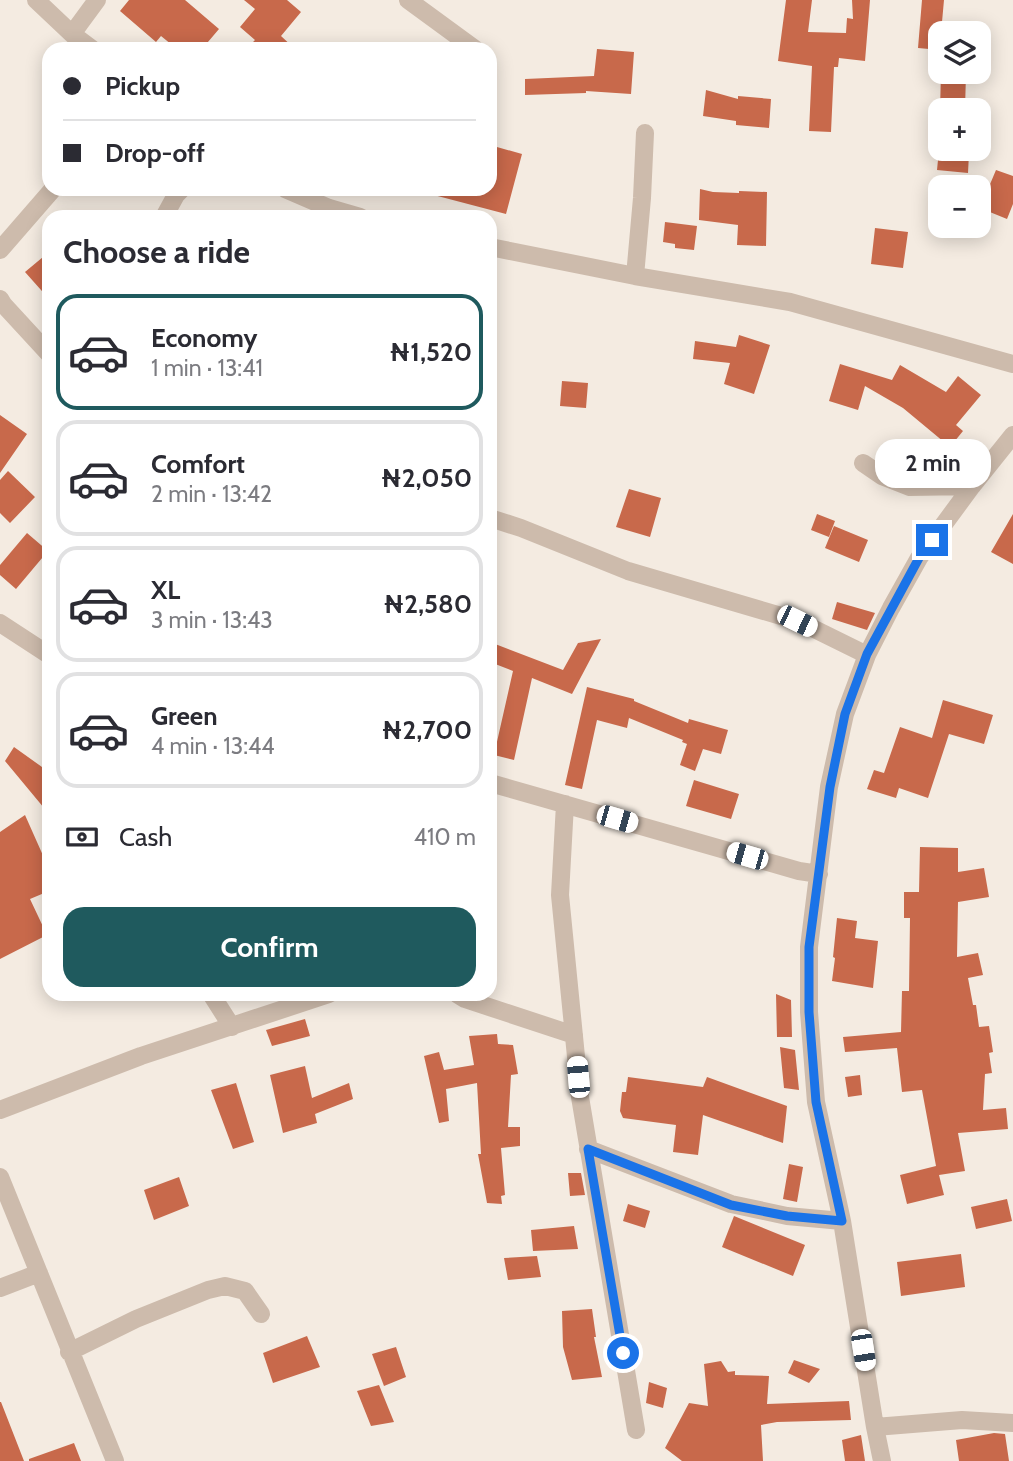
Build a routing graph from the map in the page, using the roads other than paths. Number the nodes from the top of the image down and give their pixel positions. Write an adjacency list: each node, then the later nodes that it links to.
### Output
1 (36, 0): 4 (street)
2 (97, 0): 4 (street)
3 (408, 0): 6 (street)
4 (72, 34): 5 (street)
5 (83, 42)
6 (465, 42)
7 (645, 133): 13 (street)
8 (47, 196): 12 (street)
9 (301, 196): 10 (street)
10 (336, 210)
11 (497, 248): 13 (street)
12 (0, 250)
13 (635, 276): 16 (street)
14 (0, 299): 15 (street)
15 (42, 346)
16 (1013, 364)
17 (1013, 435): 19 (street)
18 (863, 463): 19 (street)
19 (972, 486): 23 (street)
20 (497, 520): 23 (street)
21 (0, 623): 22 (street)
22 (42, 650)
23 (867, 654): 26 (street)
24 (497, 785): 25 (street)
25 (565, 804): 26 (street); 31 (street)
26 (819, 874): 35 (street)
27 (215, 1001): 30 (street)
28 (308, 1001): 30 (street)
29 (471, 1001): 31 (street)
30 (232, 1027): 32 (street)
31 (574, 1035): 33 (street)
32 (0, 1110)
33 (588, 1149): 35 (street); 42 (street)
34 (0, 1177): 36 (street)
35 (842, 1221): 41 (street)
36 (39, 1273): 37 (street); 39 (street)
37 (0, 1288)
38 (261, 1314): 39 (street)
39 (69, 1352): 43 (street)
40 (1013, 1423): 41 (street)
41 (875, 1427): 44 (street)
42 (636, 1430)
43 (115, 1461)
44 (882, 1461)

